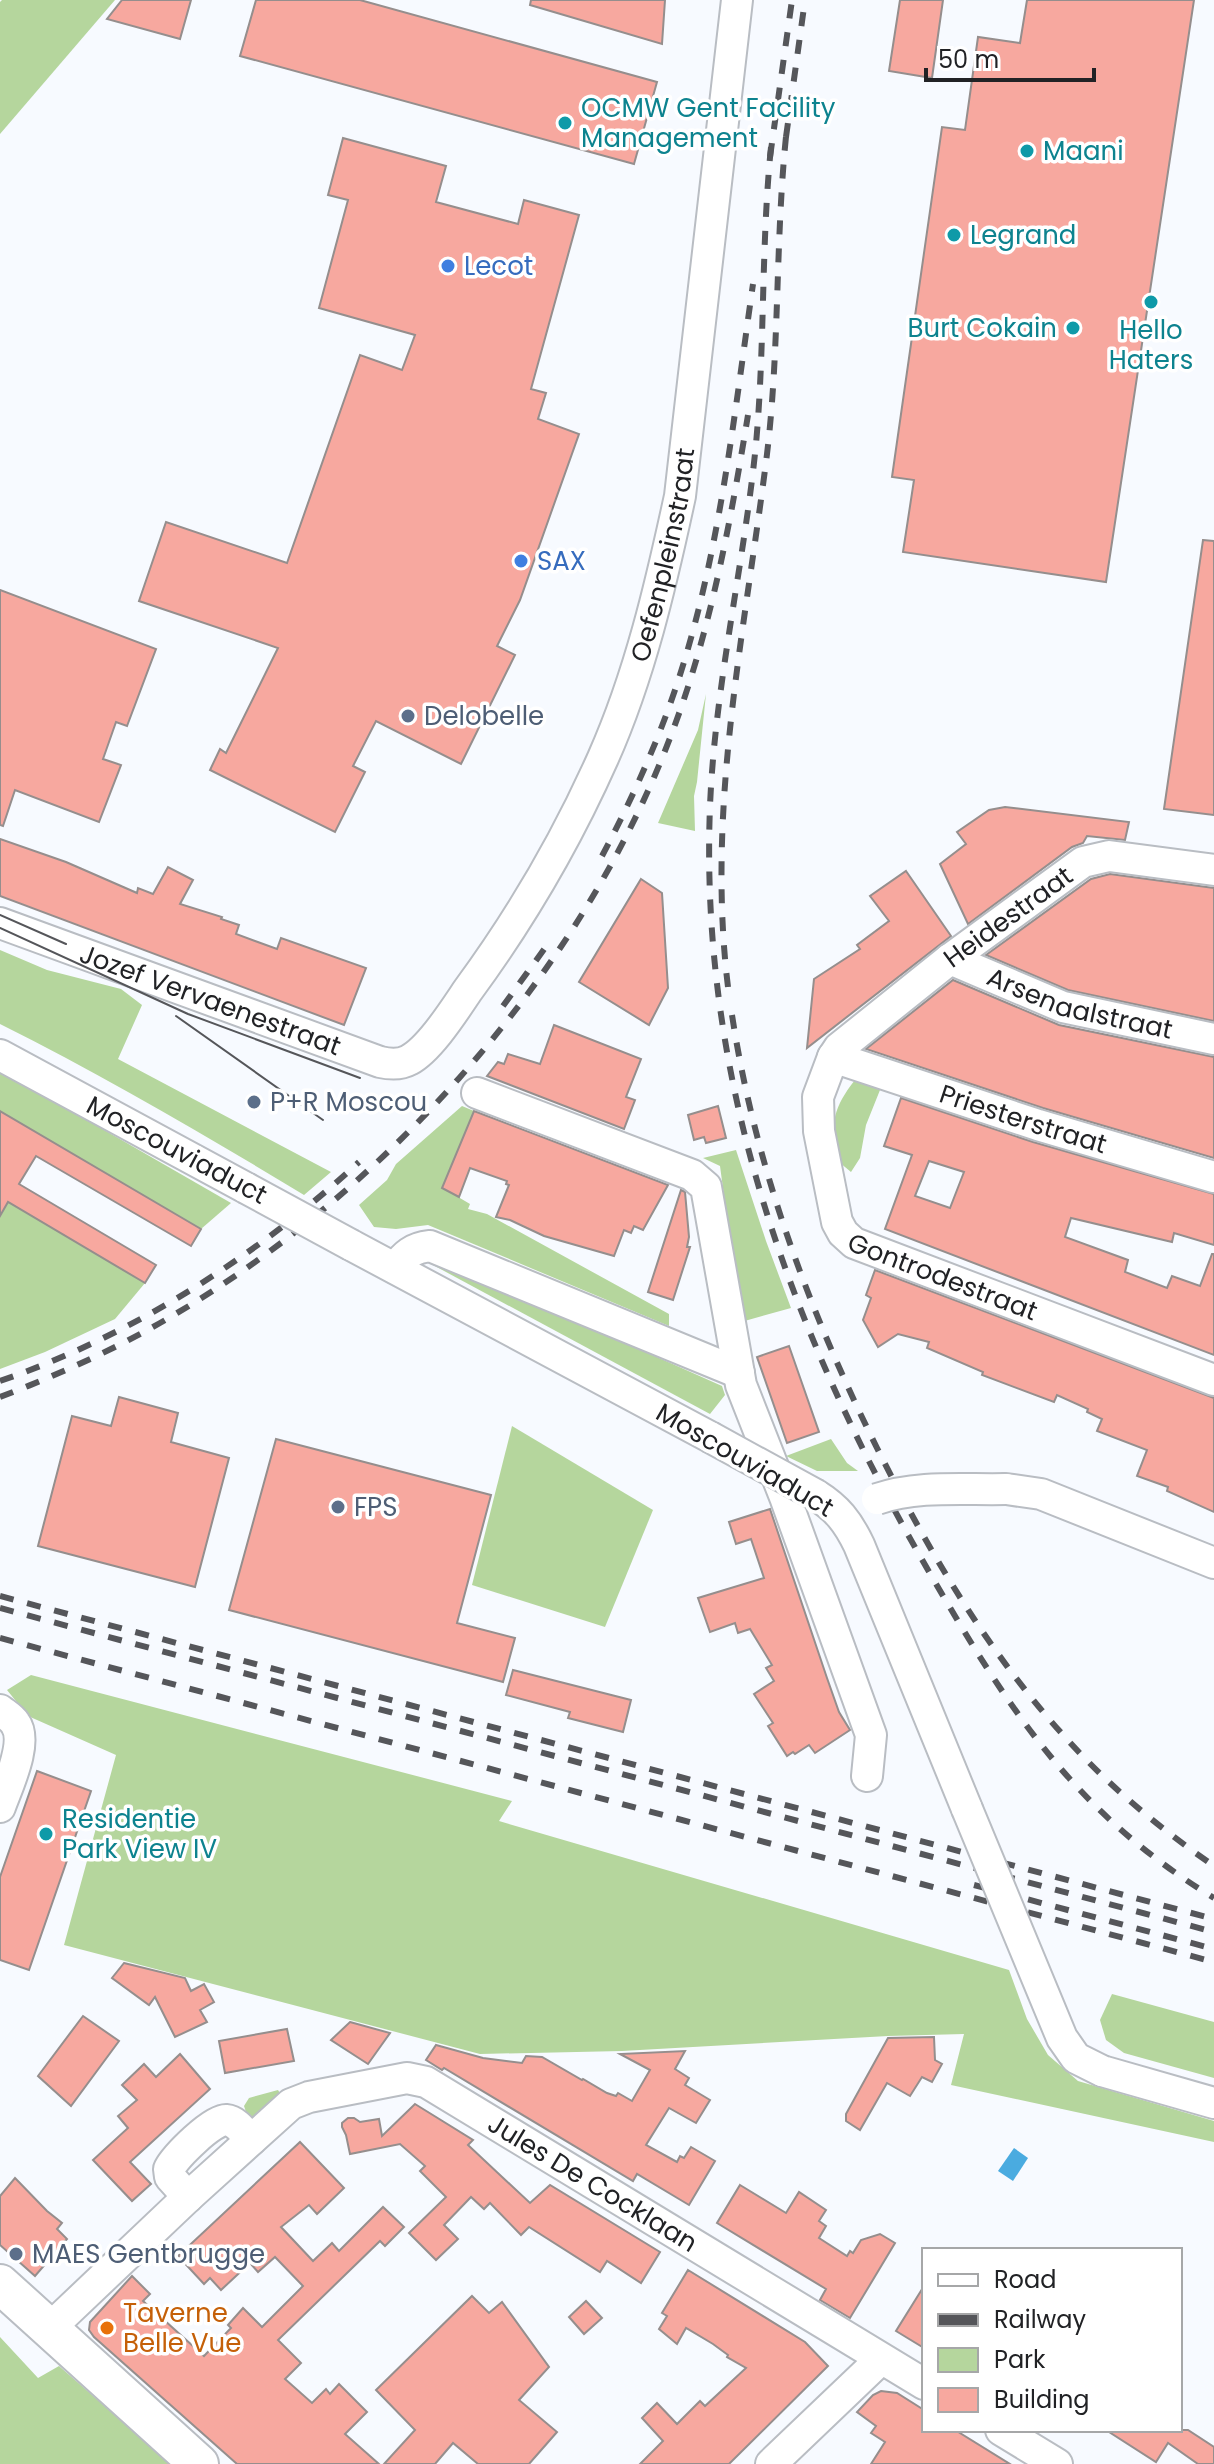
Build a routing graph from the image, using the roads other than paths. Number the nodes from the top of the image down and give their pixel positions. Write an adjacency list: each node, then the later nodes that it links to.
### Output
1 (737, 0): 6 (street, Oefenpleinstraat)
2 (1214, 870): 4 (street, Heidestraat)
3 (0, 923): 6 (street, Jozef Vervaenestraat)
4 (950, 959): 5 (street, Arsenaalstraat); 8 (street, Heidestraat)
5 (1214, 1039)
6 (420, 1051)
7 (0, 1055): 11 (street, Moscouviaduct, bridge)
8 (833, 1057): 10 (street, Priesterstraat); 13 (street, Gontrodestraat)
9 (477, 1093): 12 (street)
10 (1214, 1177)
11 (395, 1268): 12 (street); 14 (street, Moscouviaduct, bridge)
12 (739, 1373): 17 (street)
13 (1214, 1380)
14 (844, 1518): 15 (street, bridge); 19 (street, Moscouviaduct, bridge)
15 (1214, 1563)
16 (0, 1710): 18 (street)
17 (867, 1776)
18 (0, 1807)
19 (1214, 2103)
20 (0, 2284): 21 (main road)
21 (49, 2329): 22 (street, Jules De Cocklaan); 25 (main road)
22 (881, 2359): 23 (street, Jules De Cocklaan); 26 (street)
23 (922, 2383)
24 (1004, 2432): 27 (street)
25 (199, 2464)
26 (771, 2464)
27 (1057, 2464)

